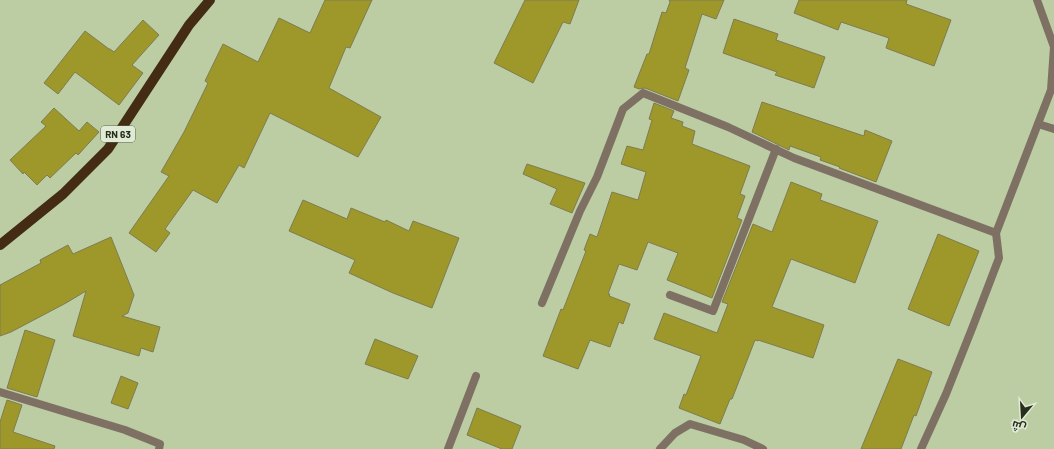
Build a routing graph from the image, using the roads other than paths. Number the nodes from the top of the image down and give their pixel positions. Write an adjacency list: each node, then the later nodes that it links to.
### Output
1 (210, 0): 7 (main road, RN 63)
2 (1036, 0): 3 (street)
3 (1038, 124): 4 (street); 6 (street)
4 (1054, 129)
5 (776, 149): 6 (street); 8 (street); 9 (street)
6 (996, 233): 16 (street)
7 (0, 245)
8 (670, 295)
9 (542, 303)
10 (476, 376): 13 (street)
11 (0, 392): 12 (street)
12 (159, 449)
13 (448, 449)
14 (660, 449): 15 (street)
15 (763, 449)
16 (920, 449)

